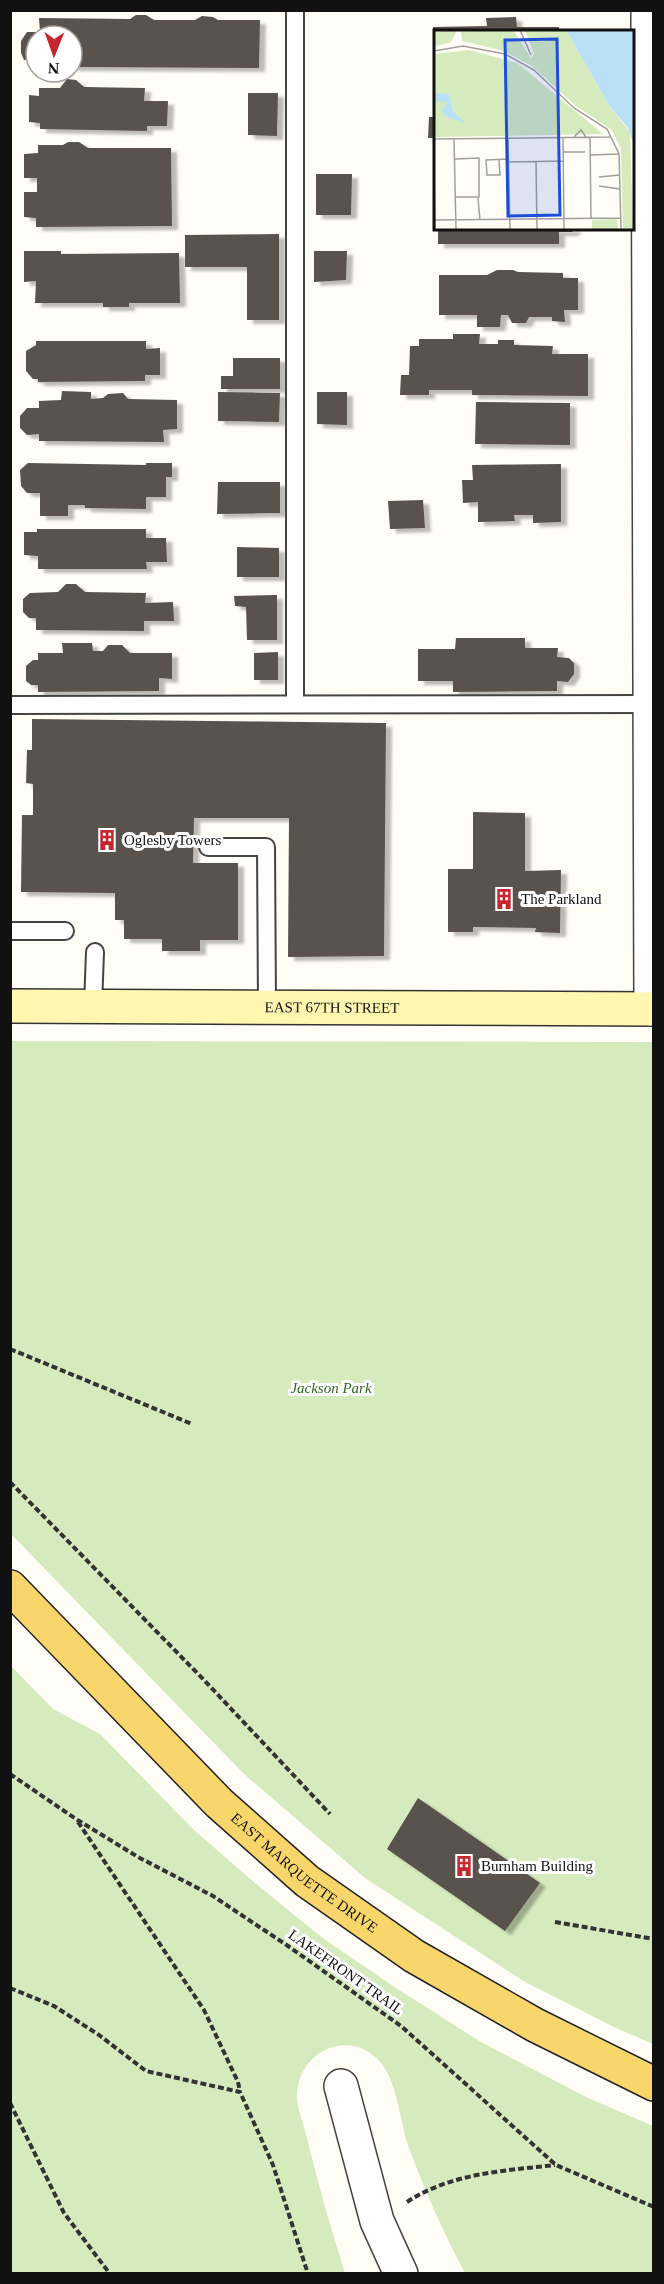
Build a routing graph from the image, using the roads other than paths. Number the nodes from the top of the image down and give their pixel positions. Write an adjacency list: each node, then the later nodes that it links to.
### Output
1 (295, 10): 3 (lane)
2 (648, 10): 4 (street)
3 (295, 704): 4 (lane); 5 (lane)
4 (651, 704): 6 (street)
5 (10, 705)
6 (652, 738): 14 (street)
7 (208, 847): 13 (lane)
8 (10, 931): 9 (lane)
9 (65, 931)
10 (95, 952): 12 (lane)
11 (10, 1006): 12 (street, EAST 67TH STREET)
12 (93, 1006): 13 (street, EAST 67TH STREET)
13 (267, 1007): 14 (street, EAST 67TH STREET)
14 (652, 1009)
15 (10, 1587): 16 (main road, EAST MARQUETTE DRIVE)
16 (654, 2084)
17 (341, 2086): 18 (street)
18 (401, 2274)

